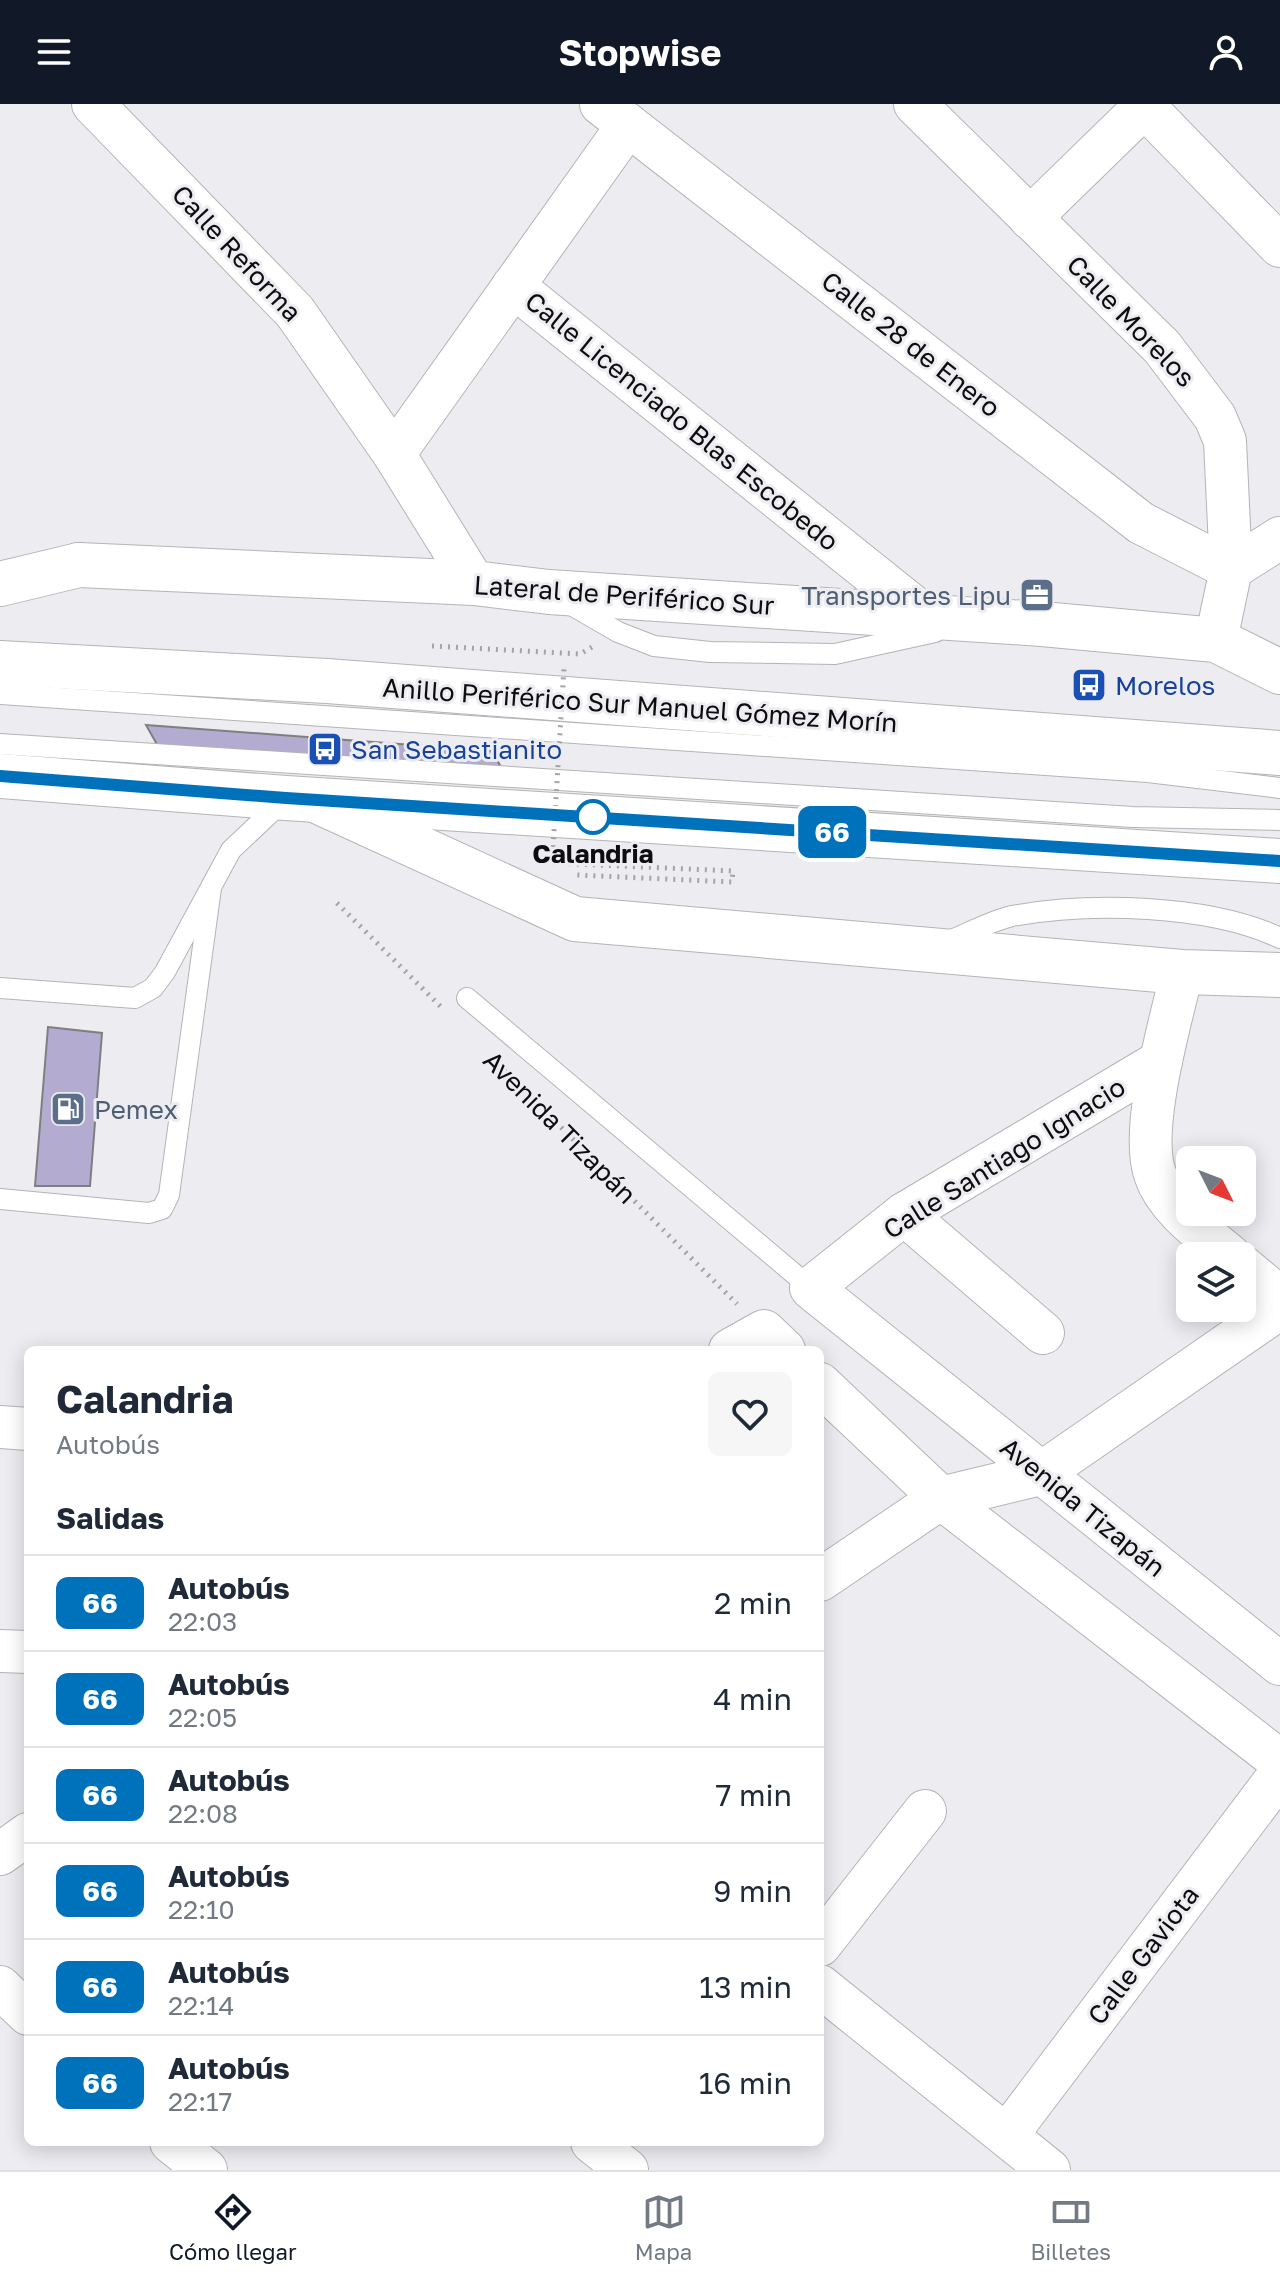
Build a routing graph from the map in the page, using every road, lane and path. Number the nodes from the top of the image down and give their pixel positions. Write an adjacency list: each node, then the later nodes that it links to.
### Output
1 (93, 104): 8 (street, Calle Reforma)
2 (915, 104): 5 (street, Calle Morelos)
3 (1144, 105): 5 (street); 6 (street)
4 (614, 115): 7 (street); 10 (street, Calle 28 de Enero)
5 (1030, 218): 10 (street, Calle Morelos)
6 (1280, 246)
7 (513, 286): 8 (street); 14 (street, Calle Licenciado Blas Escobedo)
8 (394, 454): 11 (street, Calle Reforma)
9 (1280, 538): 10 (street)
10 (1231, 569): 17 (street, Calle Morelos)
11 (474, 583): 12 (main road, Lateral de Periférico Sur); 13 (main road, Lateral de Periférico Sur)
12 (0, 584)
13 (549, 592): 14 (main road, Lateral de Periférico Sur); 16 (lane)
14 (926, 617): 15 (main road, Lateral de Periférico Sur)
15 (990, 620): 16 (lane); 17 (main road, Lateral de Periférico Sur)
16 (618, 632): 18 (path)
17 (1216, 640): 21 (main road)
18 (425, 645)
19 (0, 663): 24 (main road, Anillo Periférico Sur Manuel Gómez Morín)
20 (564, 668): 30 (path, bridge)
21 (1280, 672)
22 (0, 694): 26 (lane)
23 (0, 744): 28 (lane)
24 (1280, 753)
25 (0, 776): 27 (main road)
26 (1280, 788)
27 (300, 799): 29 (main road); 31 (lane); 34 (main road)
28 (1280, 820)
29 (1280, 861)
30 (733, 871)
31 (211, 888): 37 (lane); 42 (lane)
32 (337, 903): 39 (path)
33 (1280, 938): 34 (lane)
34 (927, 950): 35 (main road)
35 (1182, 972): 36 (main road); 41 (street)
36 (1280, 975)
37 (0, 988)
38 (467, 998): 46 (lane)
39 (449, 1015)
40 (494, 1060): 50 (path, Avenida Tizapán)
41 (1161, 1061): 43 (street, Calle Santiago Ignacio); 44 (street)
42 (0, 1199)
43 (904, 1214): 46 (street, Calle Santiago Ignacio); 49 (street)
44 (1213, 1242)
45 (1256, 1278): 47 (street)
46 (811, 1288): 54 (street, Avenida Tizapán)
47 (1280, 1298)
48 (1280, 1308): 54 (street)
49 (1043, 1333)
50 (759, 1344)
51 (824, 1388): 55 (street)
52 (0, 1427): 53 (street)
53 (24, 1429)
54 (1040, 1474): 55 (street); 59 (street, Avenida Tizapán)
55 (941, 1498): 56 (street); 60 (street)
56 (824, 1577)
57 (0, 1651): 58 (street)
58 (24, 1652)
59 (1280, 1664)
60 (1280, 1761)
61 (1280, 1774): 69 (street, Calle Gaviota)
62 (925, 1811): 65 (street)
63 (24, 1837): 64 (street)
64 (0, 1854)
65 (824, 1940)
66 (0, 1987): 68 (street)
67 (824, 1989): 69 (street)
68 (24, 2010)
69 (1007, 2135): 74 (street)
70 (176, 2146): 72 (street)
71 (597, 2146): 73 (street)
72 (206, 2170)
73 (627, 2170)
74 (1049, 2170)

